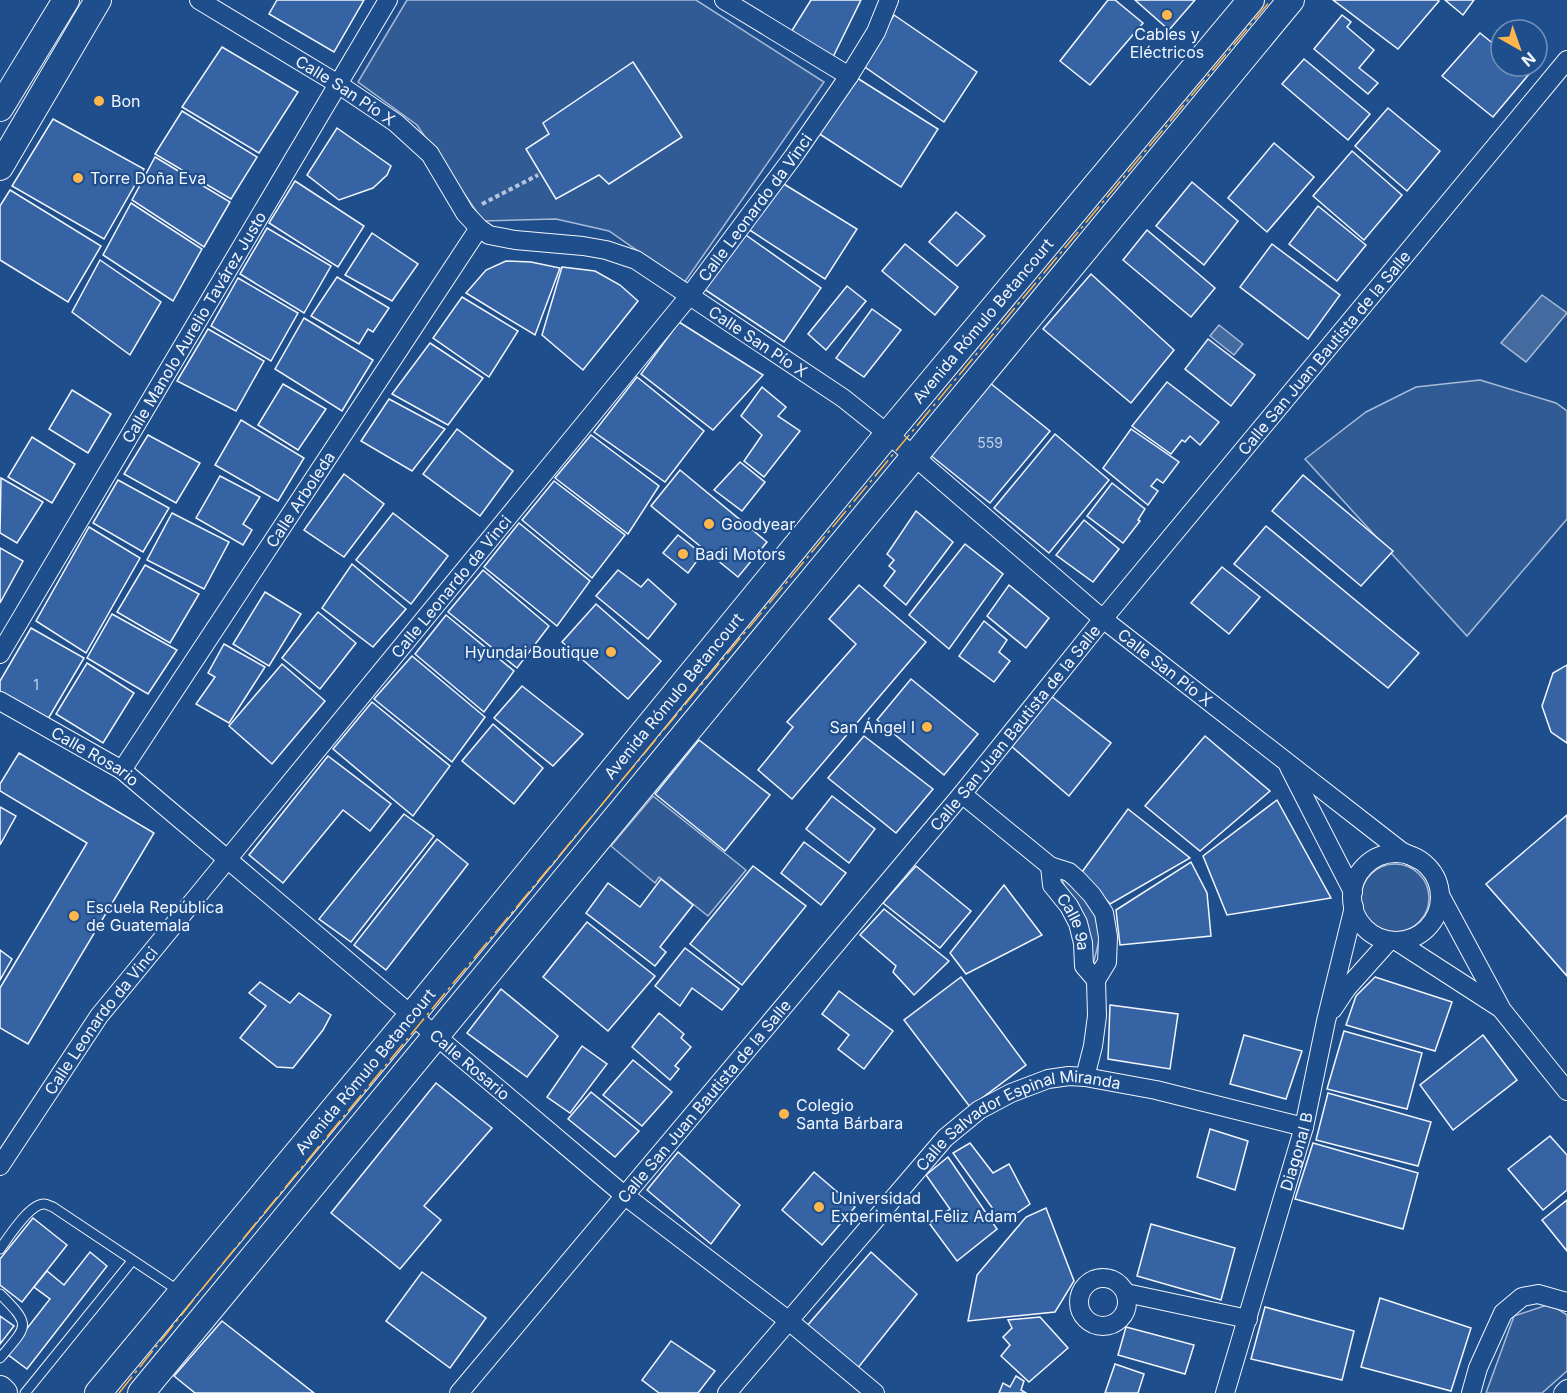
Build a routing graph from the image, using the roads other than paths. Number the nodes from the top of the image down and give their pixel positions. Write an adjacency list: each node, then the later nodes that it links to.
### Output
1 (66, 0): 12 (main road)
2 (98, 0): 13 (main road)
3 (199, 0): 11 (street, Calle San Pío X)
4 (388, 0): 11 (street, Calle Manolo Aurelio Tavárez Justo)
5 (724, 0): 10 (street)
6 (889, 0): 10 (street, Calle Leonardo da Vinci)
7 (1251, 0): 16 (main road, Avenida Rómulo Betancourt)
8 (1291, 0): 17 (main road, Avenida Rómulo Betancourt)
9 (1567, 60): 18 (street, Calle San Juan Bautista de la Salle)
10 (849, 76): 15 (street, Calle Leonardo da Vinci)
11 (338, 84): 14 (street, Calle San Pío X); 19 (street, Calle Manolo Aurelio Tavárez Justo)
12 (0, 108)
13 (0, 167)
14 (480, 228): 15 (street, Calle San Pío X); 22 (street, Calle Arboleda)
15 (690, 295): 16 (street, Calle San Pío X); 24 (street, Calle Leonardo da Vinci)
16 (888, 434): 17 (street, Calle San Pío X); 32 (main road, Avenida Rómulo Betancourt)
17 (914, 456): 18 (street, Calle San Pío X); 34 (main road, Avenida Rómulo Betancourt)
18 (1103, 619): 21 (street, Calle San Pío X); 23 (street, Calle San Juan Bautista de la Salle)
19 (0, 654)
20 (0, 701): 22 (street, Calle Rosario)
21 (1287, 762): 25 (street, Calle San Pío X); 28 (street, Calle San Pío X)
22 (122, 770): 24 (street, Calle Rosario)
23 (962, 794): 26 (street, Calle 9a); 39 (street, Calle San Juan Bautista de la Salle)
24 (228, 860): 32 (street, Calle Rosario); 38 (street, Calle Leonardo da Vinci)
25 (1419, 860): 27 (street); 28 (street)
26 (1050, 866): 30 (street, Calle 9a); 30 (street, Calle 9a)
27 (1440, 895): 29 (street); 31 (street)
28 (1353, 900): 29 (street); 33 (street, Diagonal B)
29 (1394, 941): 31 (street); 33 (street)
30 (1096, 980): 35 (street, Calle 9a)
31 (1502, 1010): 36 (street)
32 (412, 1015): 34 (street, Calle Rosario); 42 (main road, Avenida Rómulo Betancourt)
33 (1326, 1021): 37 (street, Diagonal B)
34 (436, 1035): 39 (street, Calle Rosario); 46 (main road, Avenida Rómulo Betancourt)
35 (1084, 1077): 37 (street, Calle Salvador Espinal Miranda); 48 (street, Calle Salvador Espinal Miranda)
36 (1567, 1091)
37 (1304, 1127): 47 (street, Diagonal B)
38 (0, 1166)
39 (624, 1195): 48 (street, Calle Rosario); 56 (street, Calle San Juan Bautista de la Salle)
40 (0, 1249): 41 (lane)
41 (132, 1261): 42 (lane); 53 (lane)
42 (182, 1293): 46 (street); 54 (main road, Avenida Rómulo Betancourt)
43 (1126, 1293): 47 (street)
44 (0, 1294): 49 (lane)
45 (1567, 1302): 60 (street)
46 (207, 1315): 55 (main road, Avenida Rómulo Betancourt)
47 (1248, 1319): 59 (street, Diagonal B)
48 (789, 1321): 57 (street, Calle Salvador Espinal Miranda); 58 (street, Calle Rosario)
49 (0, 1358)
50 (0, 1389): 52 (main road)
51 (1567, 1389): 61 (street)
52 (4, 1393)
53 (25, 1393)
54 (98, 1393)
55 (141, 1393)
56 (459, 1393)
57 (727, 1393)
58 (875, 1393)
59 (1225, 1393)
60 (1471, 1393)
61 (1563, 1393)

